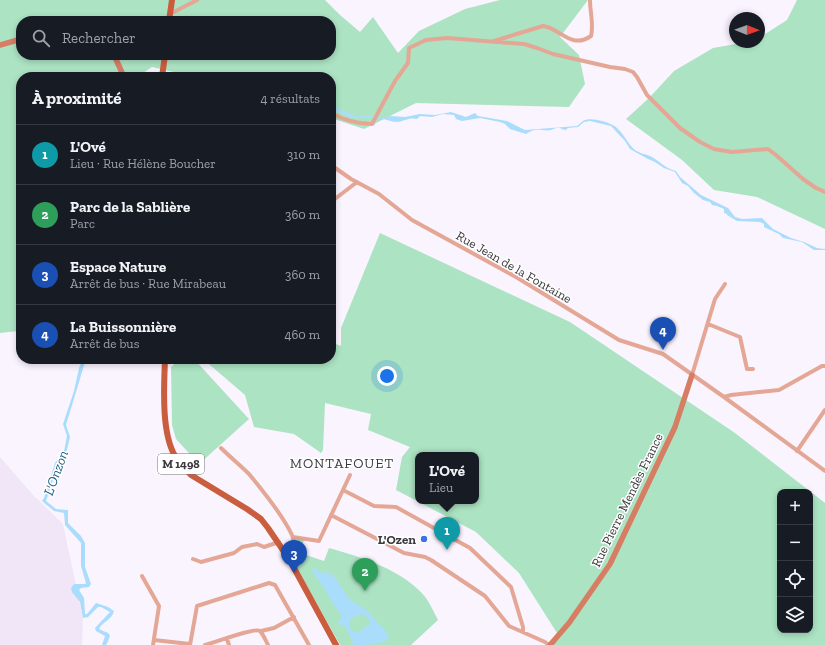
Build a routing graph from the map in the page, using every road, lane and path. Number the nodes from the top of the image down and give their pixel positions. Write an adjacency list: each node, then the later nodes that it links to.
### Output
1 (172, 0): 4 (main road)
2 (197, 0): 4 (street)
3 (590, 0): 7 (street)
4 (171, 12): 5 (main road)
5 (171, 16)
6 (16, 40): 8 (street)
7 (491, 41): 13 (street); 16 (street)
8 (0, 45)
9 (116, 60): 11 (street)
10 (164, 60): 12 (main road)
11 (122, 72)
12 (163, 72)
13 (336, 116)
14 (336, 168): 15 (street, Rue Jean de la Fontaine)
15 (357, 182): 17 (street); 23 (street, Rue Jean de la Fontaine)
16 (825, 192)
17 (336, 198)
18 (725, 284): 19 (street)
19 (708, 324): 22 (street); 23 (street)
20 (165, 364): 33 (main road, M 1498)
21 (825, 366): 24 (street)
22 (753, 369)
23 (692, 374): 24 (street, Rue Jean de la Fontaine); 49 (street, Rue Pierre Mendès France)
24 (724, 397): 27 (street, Rue Jean de la Fontaine)
25 (825, 410): 27 (street)
26 (221, 448): 32 (street)
27 (796, 451): 28 (street, Rue Jean de la Fontaine)
28 (825, 471)
29 (350, 475): 30 (street)
30 (343, 490): 31 (street); 39 (street)
31 (331, 516): 32 (street); 39 (street)
32 (293, 537): 35 (street)
33 (278, 542): 34 (street); 35 (main road, M 1498)
34 (192, 559)
35 (289, 559): 48 (main road, M 1498)
36 (142, 576): 41 (street)
37 (294, 617): 38 (street); 43 (street); 47 (street)
38 (261, 632): 40 (street); 46 (street)
39 (523, 632): 49 (street)
40 (228, 639): 44 (street); 45 (street)
41 (154, 640): 42 (street); 43 (street)
42 (153, 645)
43 (190, 645)
44 (205, 645)
45 (229, 645)
46 (268, 645)
47 (309, 645)
48 (336, 645)
49 (549, 645)

